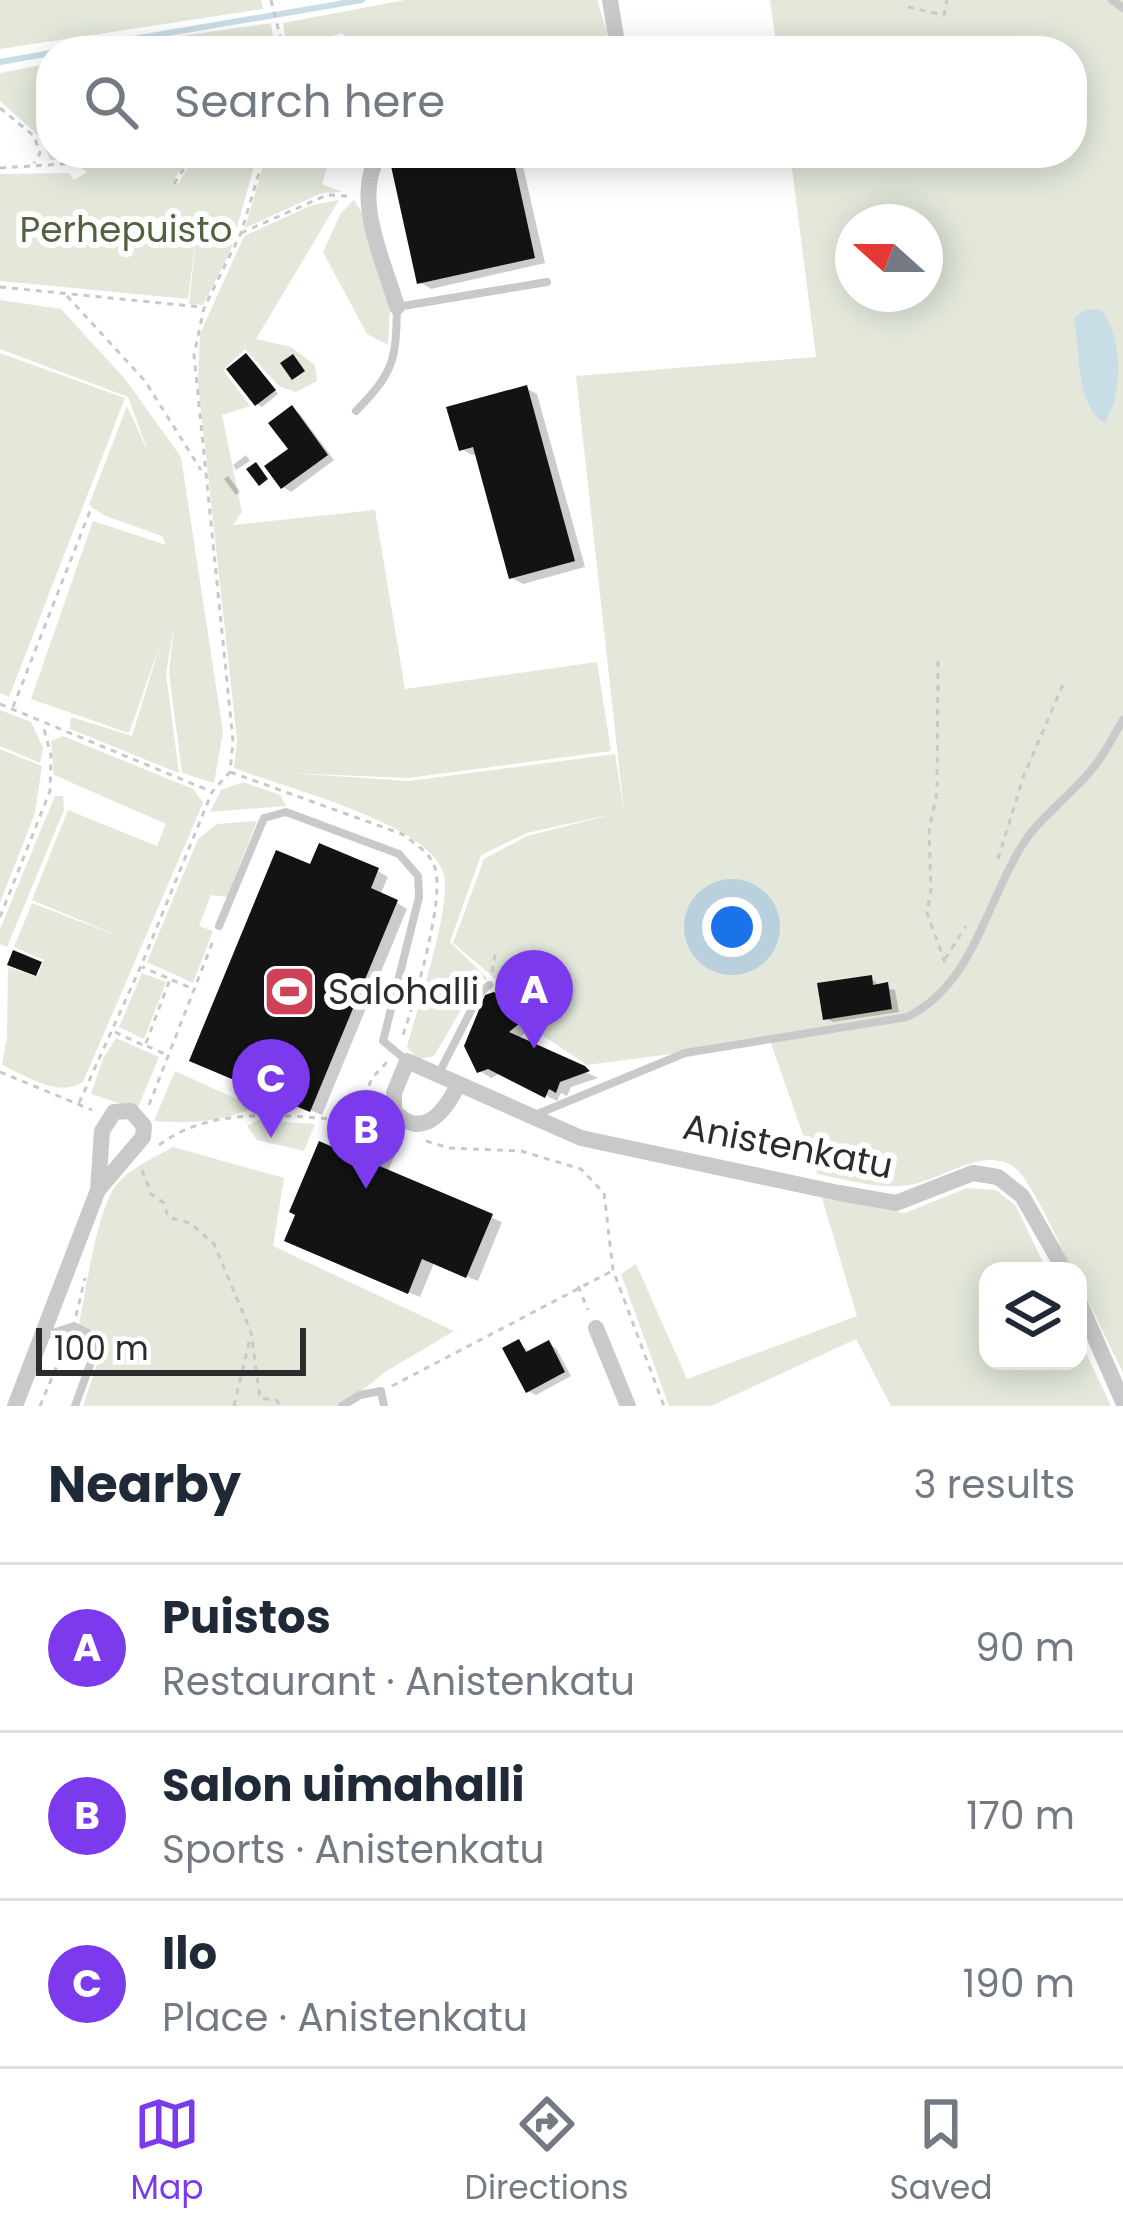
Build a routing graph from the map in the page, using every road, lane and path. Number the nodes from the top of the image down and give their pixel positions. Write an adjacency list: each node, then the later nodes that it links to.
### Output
1 (271, 0): 7 (path)
2 (610, 0): 8 (street)
3 (947, 0): 5 (path)
4 (1112, 0): 6 (lane)
5 (908, 7)
6 (1123, 8)
7 (280, 36)
8 (616, 36)
9 (0, 108): 10 (path)
10 (36, 142)
11 (36, 160): 12 (path)
12 (34, 164): 13 (path)
13 (0, 168)
14 (184, 168): 17 (path)
15 (261, 168): 19 (path)
16 (372, 168): 18 (street)
17 (174, 184)
18 (368, 197): 19 (path); 23 (street)
19 (241, 233): 24 (path)
20 (547, 282): 23 (lane)
21 (0, 287): 22 (path)
22 (67, 296): 24 (path); 26 (path)
23 (398, 307): 25 (lane)
24 (204, 308): 26 (path)
25 (356, 411)
26 (204, 474): 34 (path)
27 (90, 511): 31 (path)
28 (938, 661): 37 (path)
29 (1065, 680): 36 (path)
30 (0, 704): 31 (path)
31 (13, 709): 33 (path)
32 (1123, 720): 54 (lane)
33 (42, 722): 35 (path); 38 (path)
34 (230, 772): 35 (path); 48 (path)
35 (212, 792): 41 (path)
36 (993, 876)
37 (976, 912)
38 (0, 916)
39 (219, 926): 44 (path); 48 (lane)
40 (496, 949): 43 (path)
41 (141, 966): 42 (path); 45 (path)
42 (170, 979): 44 (path); 46 (path)
43 (489, 985): 50 (lane)
44 (194, 989): 47 (path)
45 (112, 1031): 46 (path); 52 (path)
46 (145, 1046): 47 (path)
47 (168, 1055): 55 (path)
48 (401, 1058): 50 (street, Anistenkatu); 51 (street); 56 (path)
49 (0, 1072): 52 (path)
50 (437, 1076): 51 (street, Anistenkatu)
51 (457, 1087): 54 (street, Anistenkatu)
52 (79, 1103): 53 (path)
53 (100, 1109)
54 (530, 1117): 62 (street, Anistenkatu)
55 (144, 1118)
56 (355, 1121): 57 (path); 59 (path)
57 (392, 1132)
58 (411, 1137): 63 (path)
59 (153, 1149)
60 (139, 1160): 69 (path)
61 (98, 1190): 70 (street)
62 (1060, 1262)
63 (613, 1270): 65 (path); 83 (path)
64 (84, 1280): 67 (path)
65 (578, 1286): 68 (path); 71 (path)
66 (1087, 1320): 73 (street)
67 (74, 1326): 70 (lane); 75 (path); 76 (lane)
68 (596, 1328): 82 (street)
69 (251, 1332): 72 (path); 77 (path)
70 (44, 1336): 74 (street)
71 (381, 1390): 80 (lane); 81 (lane)
72 (260, 1398): 78 (path); 79 (path)
73 (1123, 1402)
74 (15, 1406)
75 (40, 1406)
76 (75, 1406)
77 (234, 1406)
78 (260, 1406)
79 (281, 1406)
80 (342, 1406)
81 (384, 1406)
82 (628, 1406)
83 (664, 1406)

